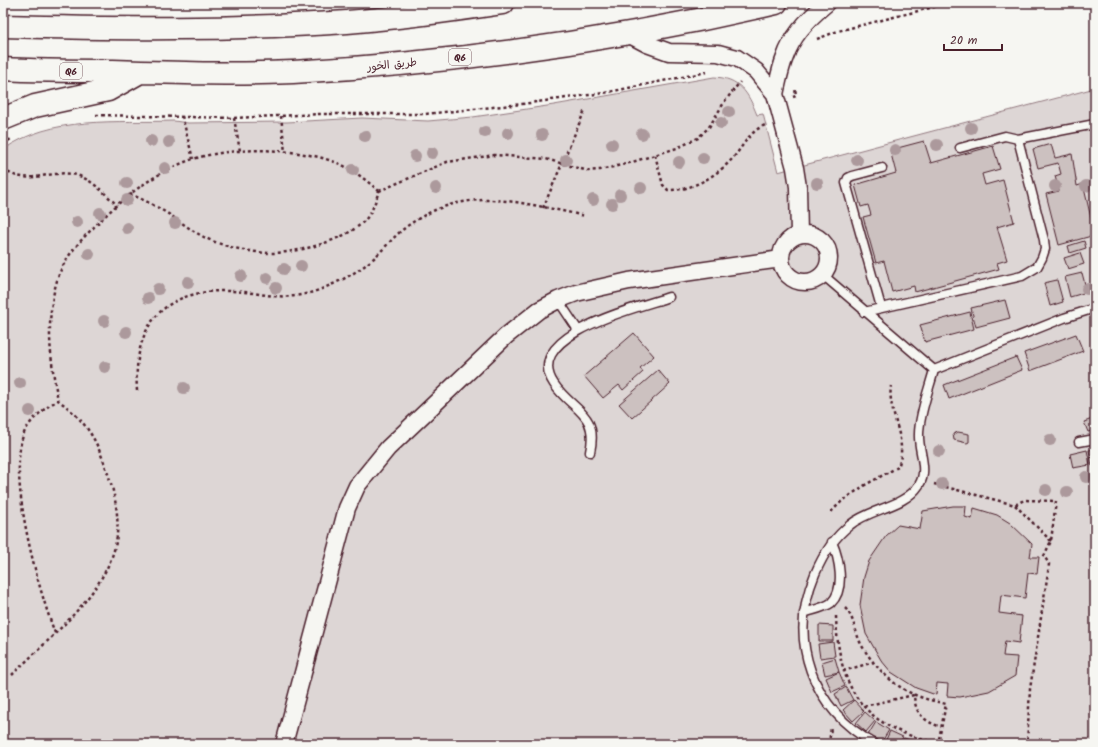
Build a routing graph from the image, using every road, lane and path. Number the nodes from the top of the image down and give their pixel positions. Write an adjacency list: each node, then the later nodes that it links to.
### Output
1 (503, 3): 5 (highway)
2 (776, 3): 6 (highway, طريق الخور / Q6)
3 (827, 3): 13 (street)
4 (950, 3): 7 (path)
5 (3, 26)
6 (628, 34): 10 (street); 11 (highway, طريق الخور / Q6)
7 (815, 39)
8 (3, 69): 11 (highway, طريق الخور / Q6)
9 (709, 71): 17 (path)
10 (756, 71): 13 (street); 28 (path)
11 (140, 72): 19 (highway)
12 (795, 84): 13 (path)
13 (777, 98): 20 (street)
14 (585, 110): 30 (path)
15 (89, 116): 16 (path)
16 (182, 116): 18 (path); 29 (path)
17 (282, 116): 18 (path); 27 (path)
18 (234, 118): 26 (path)
19 (3, 119)
20 (783, 119): 28 (path); 38 (street)
21 (1095, 124): 23 (lane)
22 (15, 137): 24 (path)
23 (1018, 139): 25 (lane); 43 (lane)
24 (3, 144)
25 (960, 148)
26 (240, 151): 27 (path); 29 (path)
27 (285, 152): 33 (path)
28 (655, 155): 30 (path)
29 (193, 159): 34 (path)
30 (562, 163): 33 (path); 36 (path)
31 (882, 168): 43 (lane)
32 (3, 169): 35 (path)
33 (379, 191): 34 (path)
34 (130, 194): 35 (path)
35 (117, 205): 50 (path)
36 (543, 208): 37 (path); 49 (path)
37 (586, 216)
38 (799, 235): 39 (street); 40 (street)
39 (781, 259): 40 (street); 42 (street)
40 (823, 275): 45 (lane)
41 (669, 297): 46 (lane)
42 (558, 300): 46 (lane); 68 (street)
43 (880, 307): 45 (lane)
44 (1095, 308): 47 (lane)
45 (864, 312): 47 (lane)
46 (578, 330): 53 (lane)
47 (934, 370): 54 (lane)
48 (891, 386): 56 (path)
49 (137, 391)
50 (58, 400): 61 (path); 61 (path)
51 (1095, 439): 52 (lane)
52 (1079, 442)
53 (590, 452)
54 (921, 481): 55 (path); 58 (lane)
55 (1015, 505): 57 (path); 57 (path)
56 (831, 512)
57 (1051, 541): 71 (path)
58 (832, 542): 59 (lane); 60 (lane)
59 (835, 597): 60 (lane); 62 (path); 63 (path)
60 (804, 613): 69 (lane)
61 (55, 633): 64 (path)
62 (874, 662): 63 (path); 65 (path)
63 (843, 671): 66 (path)
64 (12, 675)
65 (914, 695): 66 (path); 67 (path); 67 (path)
66 (864, 706): 70 (path)
67 (941, 727): 70 (path)
68 (284, 744)
69 (875, 744)
70 (938, 744)
71 (1027, 744)

